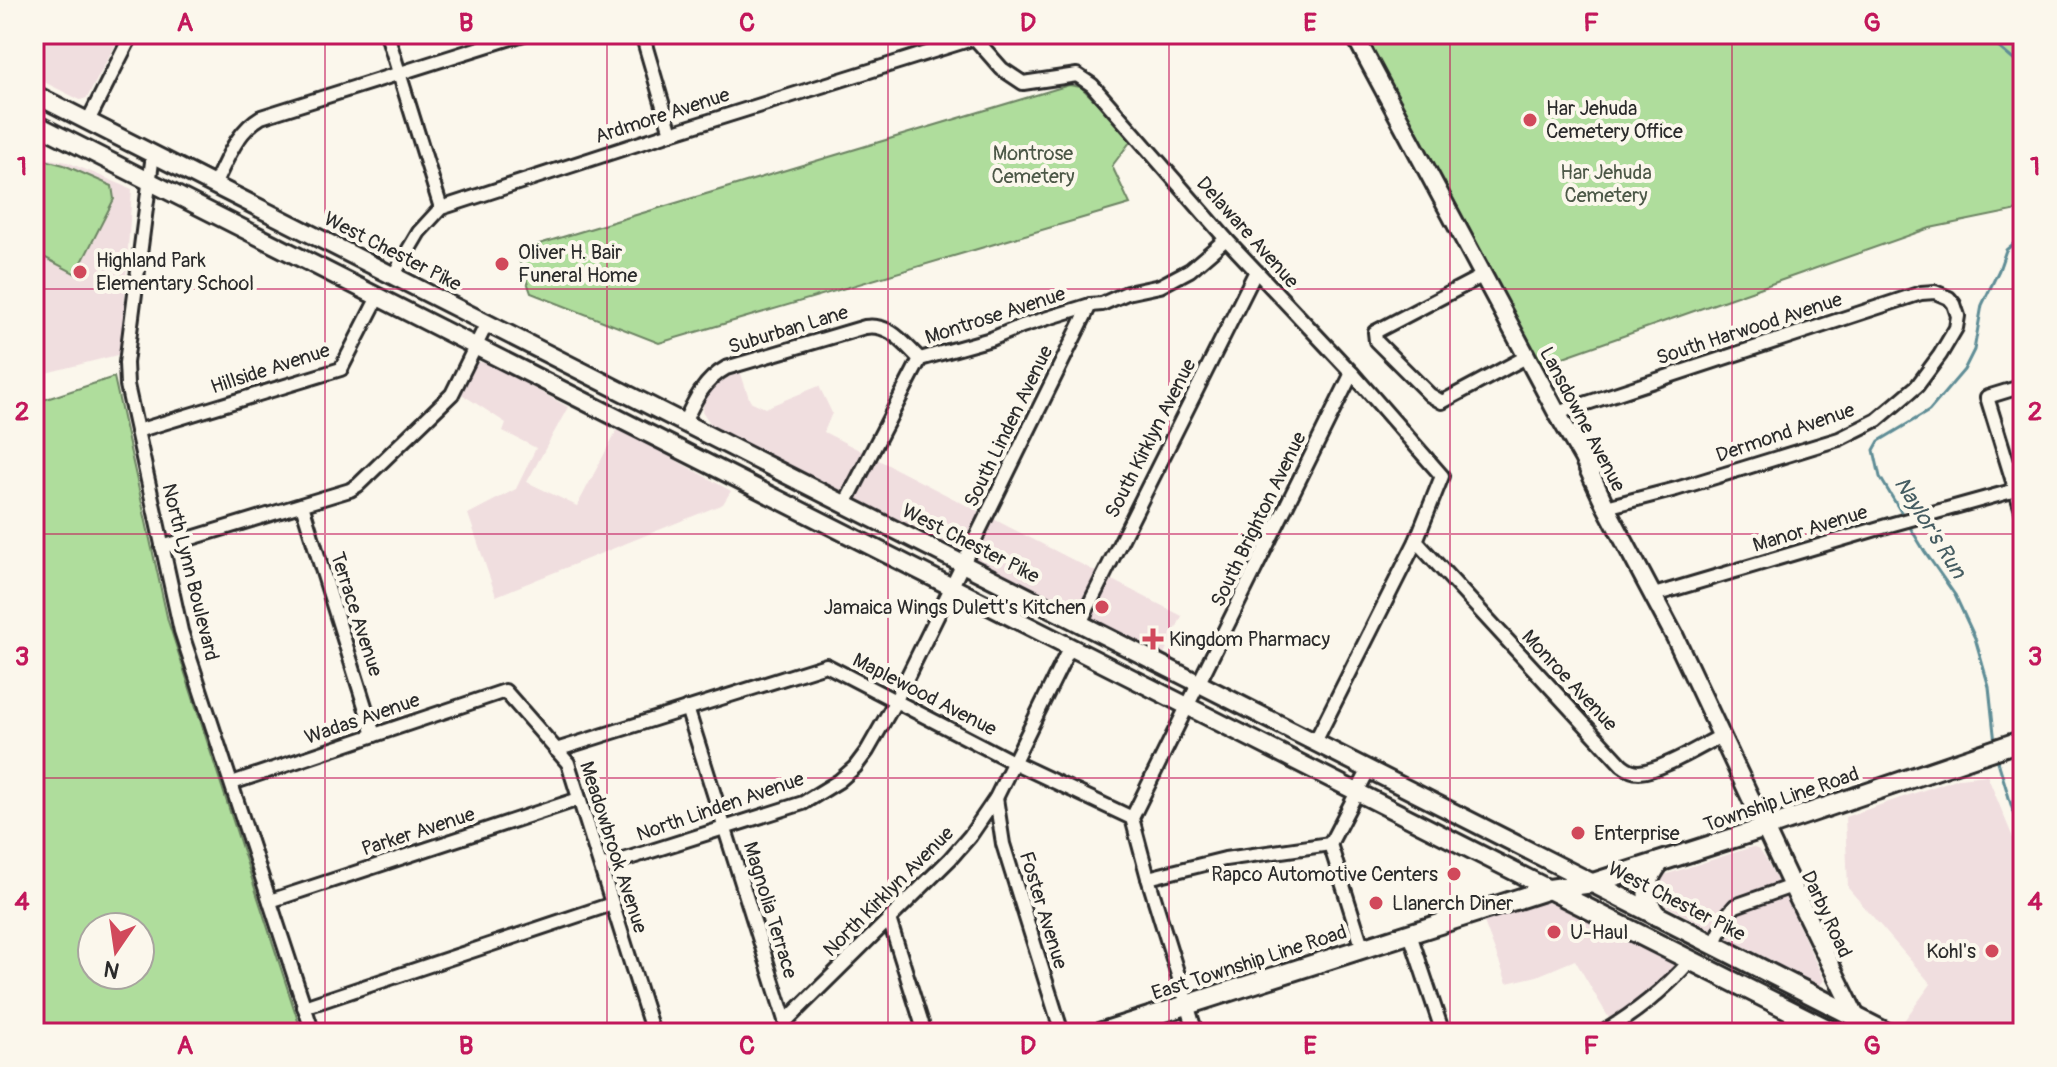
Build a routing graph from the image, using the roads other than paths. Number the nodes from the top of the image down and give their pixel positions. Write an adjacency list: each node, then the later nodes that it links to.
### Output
1 (132, 34): 9 (street)
2 (387, 34): 7 (street)
3 (524, 34): 7 (street)
4 (642, 34): 11 (street)
5 (1354, 34): 18 (main road, Lansdowne Avenue)
6 (973, 36): 11 (street, Ardmore Avenue); 16 (street, Delaware Avenue)
7 (399, 73): 14 (street); 15 (street)
8 (34, 94): 9 (main road, West Chester Pike)
9 (88, 121): 12 (main road, West Chester Pike)
10 (34, 123): 13 (main road)
11 (671, 133): 15 (street, Ardmore Avenue)
12 (153, 154): 13 (street, North Lynn Boulevard); 14 (main road, West Chester Pike)
13 (149, 181): 20 (main road); 31 (street, North Lynn Boulevard)
14 (214, 185): 19 (main road, West Chester Pike)
15 (441, 208): 19 (street)
16 (1226, 239): 17 (street, Delaware Avenue); 22 (street, Montrose Avenue)
17 (1256, 271): 27 (street, Delaware Avenue); 42 (street, South Kirklyn Avenue)
18 (1484, 275): 25 (main road, Lansdowne Avenue); 25 (street)
19 (393, 276): 23 (main road, West Chester Pike)
20 (378, 297): 24 (main road); 31 (street, Hillside Avenue)
21 (1952, 302): 29 (street, South Harwood Avenue); 35 (street, Dermond Avenue)
22 (1090, 305): 26 (street, Montrose Avenue); 39 (street, South Linden Avenue)
23 (487, 323): 24 (street); 30 (main road, West Chester Pike)
24 (476, 346): 34 (street); 40 (main road)
25 (1528, 356): 29 (main road, Lansdowne Avenue)
26 (920, 359): 30 (street, Suburban Lane); 33 (street, Montrose Avenue)
27 (1352, 373): 37 (street, Delaware Avenue); 44 (street, South Brighton Avenue)
28 (2023, 386): 32 (street)
29 (1557, 413): 35 (main road, Lansdowne Avenue)
30 (684, 423): 33 (main road, West Chester Pike)
31 (137, 431): 38 (street, North Lynn Boulevard)
32 (2019, 489): 36 (street); 41 (street, Manor Avenue)
33 (845, 504): 39 (main road, West Chester Pike)
34 (302, 505): 38 (street); 49 (street, Terrace Avenue)
35 (1606, 507): 41 (main road, Lansdowne Avenue)
36 (2023, 514)
37 (1416, 541): 50 (street, Monroe Avenue); 52 (street)
38 (162, 547): 56 (street, North Lynn Boulevard)
39 (963, 564): 40 (street, North Linden Avenue); 42 (main road, West Chester Pike)
40 (952, 587): 43 (main road); 46 (street, North Linden Avenue)
41 (1654, 595): 50 (main road, Lansdowne Avenue)
42 (1080, 623): 44 (main road, West Chester Pike)
43 (1070, 647): 47 (main road); 54 (street, North Kirklyn Avenue)
44 (1199, 683): 47 (street, South Brighton Avenue); 52 (main road, West Chester Pike)
45 (505, 691): 49 (street, Wadas Avenue); 53 (street, Meadowbrook Avenue)
46 (895, 702): 48 (street, Maplewood Avenue); 54 (street, Maplewood Avenue); 62 (street, North Linden Avenue)
47 (1188, 707): 57 (main road); 60 (street, South Brighton Avenue)
48 (687, 708): 53 (street, Maplewood Avenue); 62 (street, Magnolia Terrace)
49 (374, 735): 56 (street, Wadas Avenue)
50 (1721, 736): 61 (main road, Lansdowne Avenue)
51 (2023, 740): 61 (highway, Township Line Road)
52 (1315, 742): 55 (main road, West Chester Pike)
53 (556, 750): 59 (street, Meadowbrook Avenue)
54 (1013, 762): 58 (street, North Kirklyn Avenue); 60 (street, Maplewood Avenue)
55 (1369, 769): 57 (street); 67 (main road, West Chester Pike)
56 (232, 783): 70 (street, North Lynn Boulevard)
57 (1357, 792): 63 (street); 69 (main road)
58 (996, 798): 73 (street, North Kirklyn Avenue); 85 (street, Foster Avenue)
59 (579, 799): 65 (street, Meadowbrook Avenue); 70 (street, Parker Avenue)
60 (1132, 818): 66 (street)
61 (1765, 828): 64 (highway, Township Line Road); 68 (main road, Darby Road)
62 (725, 829): 65 (street, North Linden Avenue); 81 (street, Magnolia Terrace)
63 (1330, 844): 66 (street); 76 (street)
64 (1660, 862): 67 (highway, Township Line Road); 72 (highway)
65 (601, 867): 71 (street, Meadowbrook Avenue)
66 (1148, 878): 78 (street)
67 (1593, 883): 69 (highway, Township Line Road); 72 (highway, West Chester Pike)
68 (1792, 886): 75 (street); 80 (main road, Darby Road)
69 (1549, 889): 74 (highway, East Township Line Road); 77 (highway)
70 (270, 901): 79 (street, North Lynn Boulevard)
71 (612, 904): 79 (street); 83 (street, Meadowbrook Avenue)
72 (1657, 916): 75 (highway, West Chester Pike)
73 (889, 919): 81 (street, North Kirklyn Avenue); 84 (street)
74 (1410, 934): 76 (highway, East Township Line Road); 88 (street)
75 (1714, 945): 80 (highway, West Chester Pike)
76 (1363, 949): 78 (highway, East Township Line Road)
77 (1691, 960): 89 (street); 90 (highway)
78 (1188, 1004): 86 (highway, East Township Line Road); 87 (street)
79 (304, 1007): 82 (street, North Lynn Boulevard)
80 (1854, 1024): 91 (main road, Darby Road); 92 (highway, West Chester Pike)
81 (787, 1028)
82 (313, 1033)
83 (653, 1033)
84 (925, 1033)
85 (1062, 1033)
86 (1099, 1033)
87 (1196, 1033)
88 (1443, 1033)
89 (1602, 1033)
90 (1835, 1033)
91 (1864, 1033)
92 (1887, 1033)

